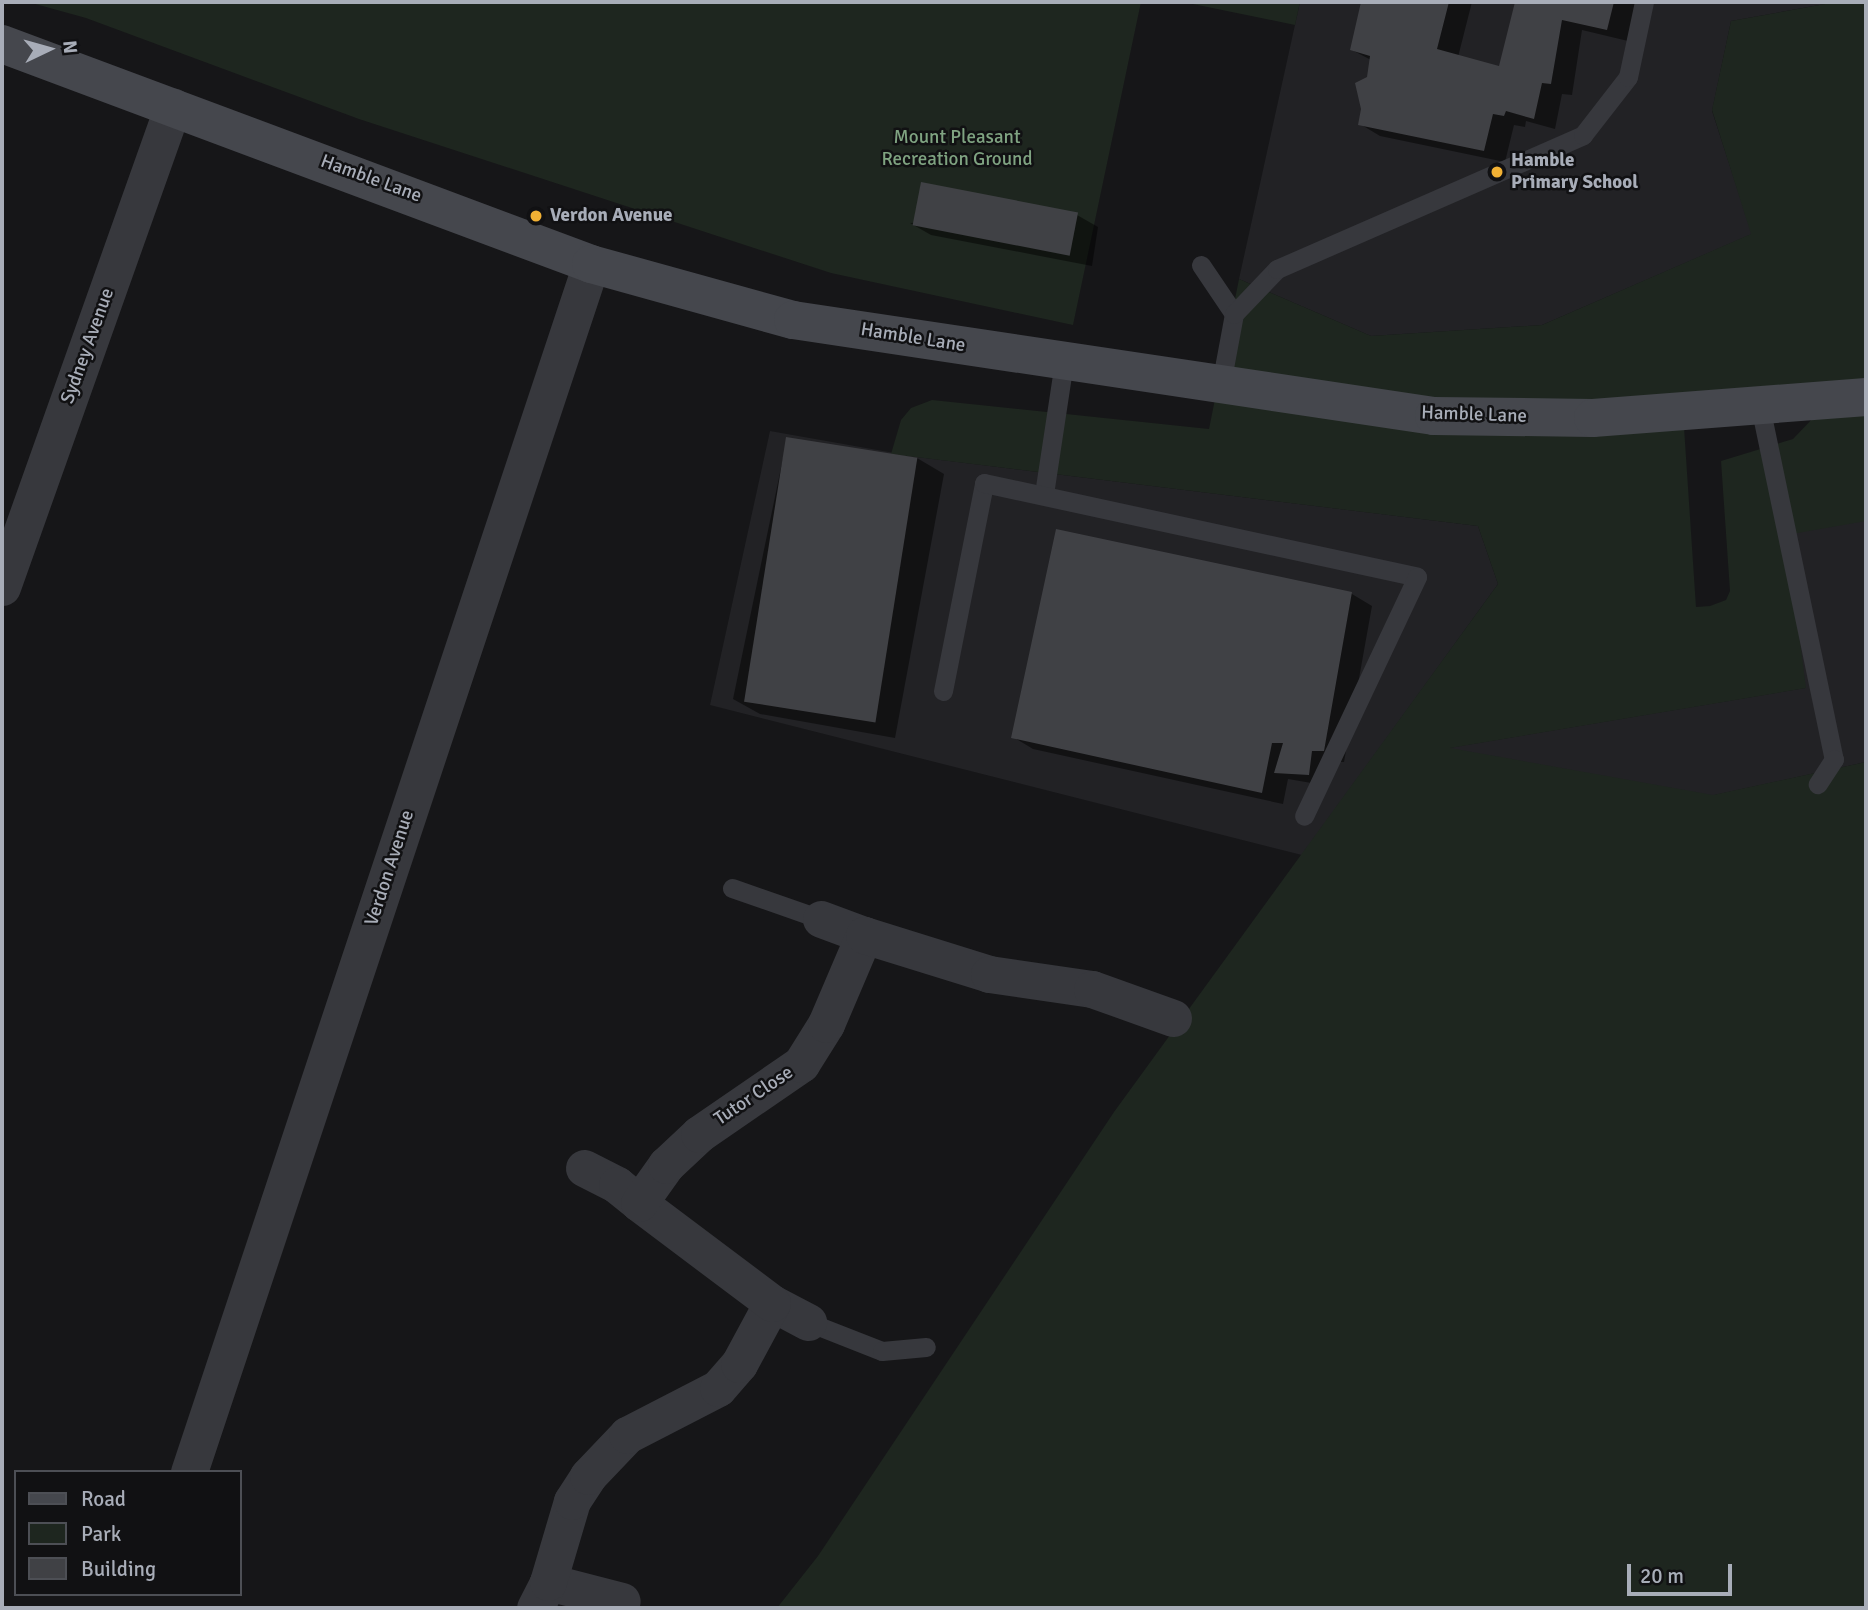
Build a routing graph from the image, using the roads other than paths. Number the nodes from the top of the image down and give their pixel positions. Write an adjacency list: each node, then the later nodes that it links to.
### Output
1 (1644, 2): 6 (lane)
2 (2, 44): 3 (main road, Hamble Lane)
3 (173, 106): 4 (main road, Hamble Lane); 12 (street, Sydney Avenue)
4 (591, 264): 7 (main road, Hamble Lane); 25 (street, Verdon Avenue)
5 (1200, 265): 6 (lane)
6 (1234, 314): 8 (lane)
7 (1064, 361): 8 (main road, Hamble Lane); 11 (lane)
8 (1221, 384): 10 (main road, Hamble Lane)
9 (1866, 397): 10 (main road, Hamble Lane)
10 (1760, 406): 14 (lane)
11 (1044, 494): 13 (lane); 15 (lane)
12 (2, 587)
13 (943, 691)
14 (1818, 784)
15 (1304, 816)
16 (732, 888): 17 (lane)
17 (821, 919): 18 (street)
18 (864, 935): 19 (street); 21 (street, Tutor Close)
19 (1173, 1018)
20 (584, 1168): 21 (street)
21 (639, 1203): 22 (street)
22 (772, 1303): 23 (street); 26 (street)
23 (808, 1322): 24 (lane)
24 (926, 1348)
25 (190, 1470)
26 (541, 1595): 27 (street)
27 (621, 1601)

